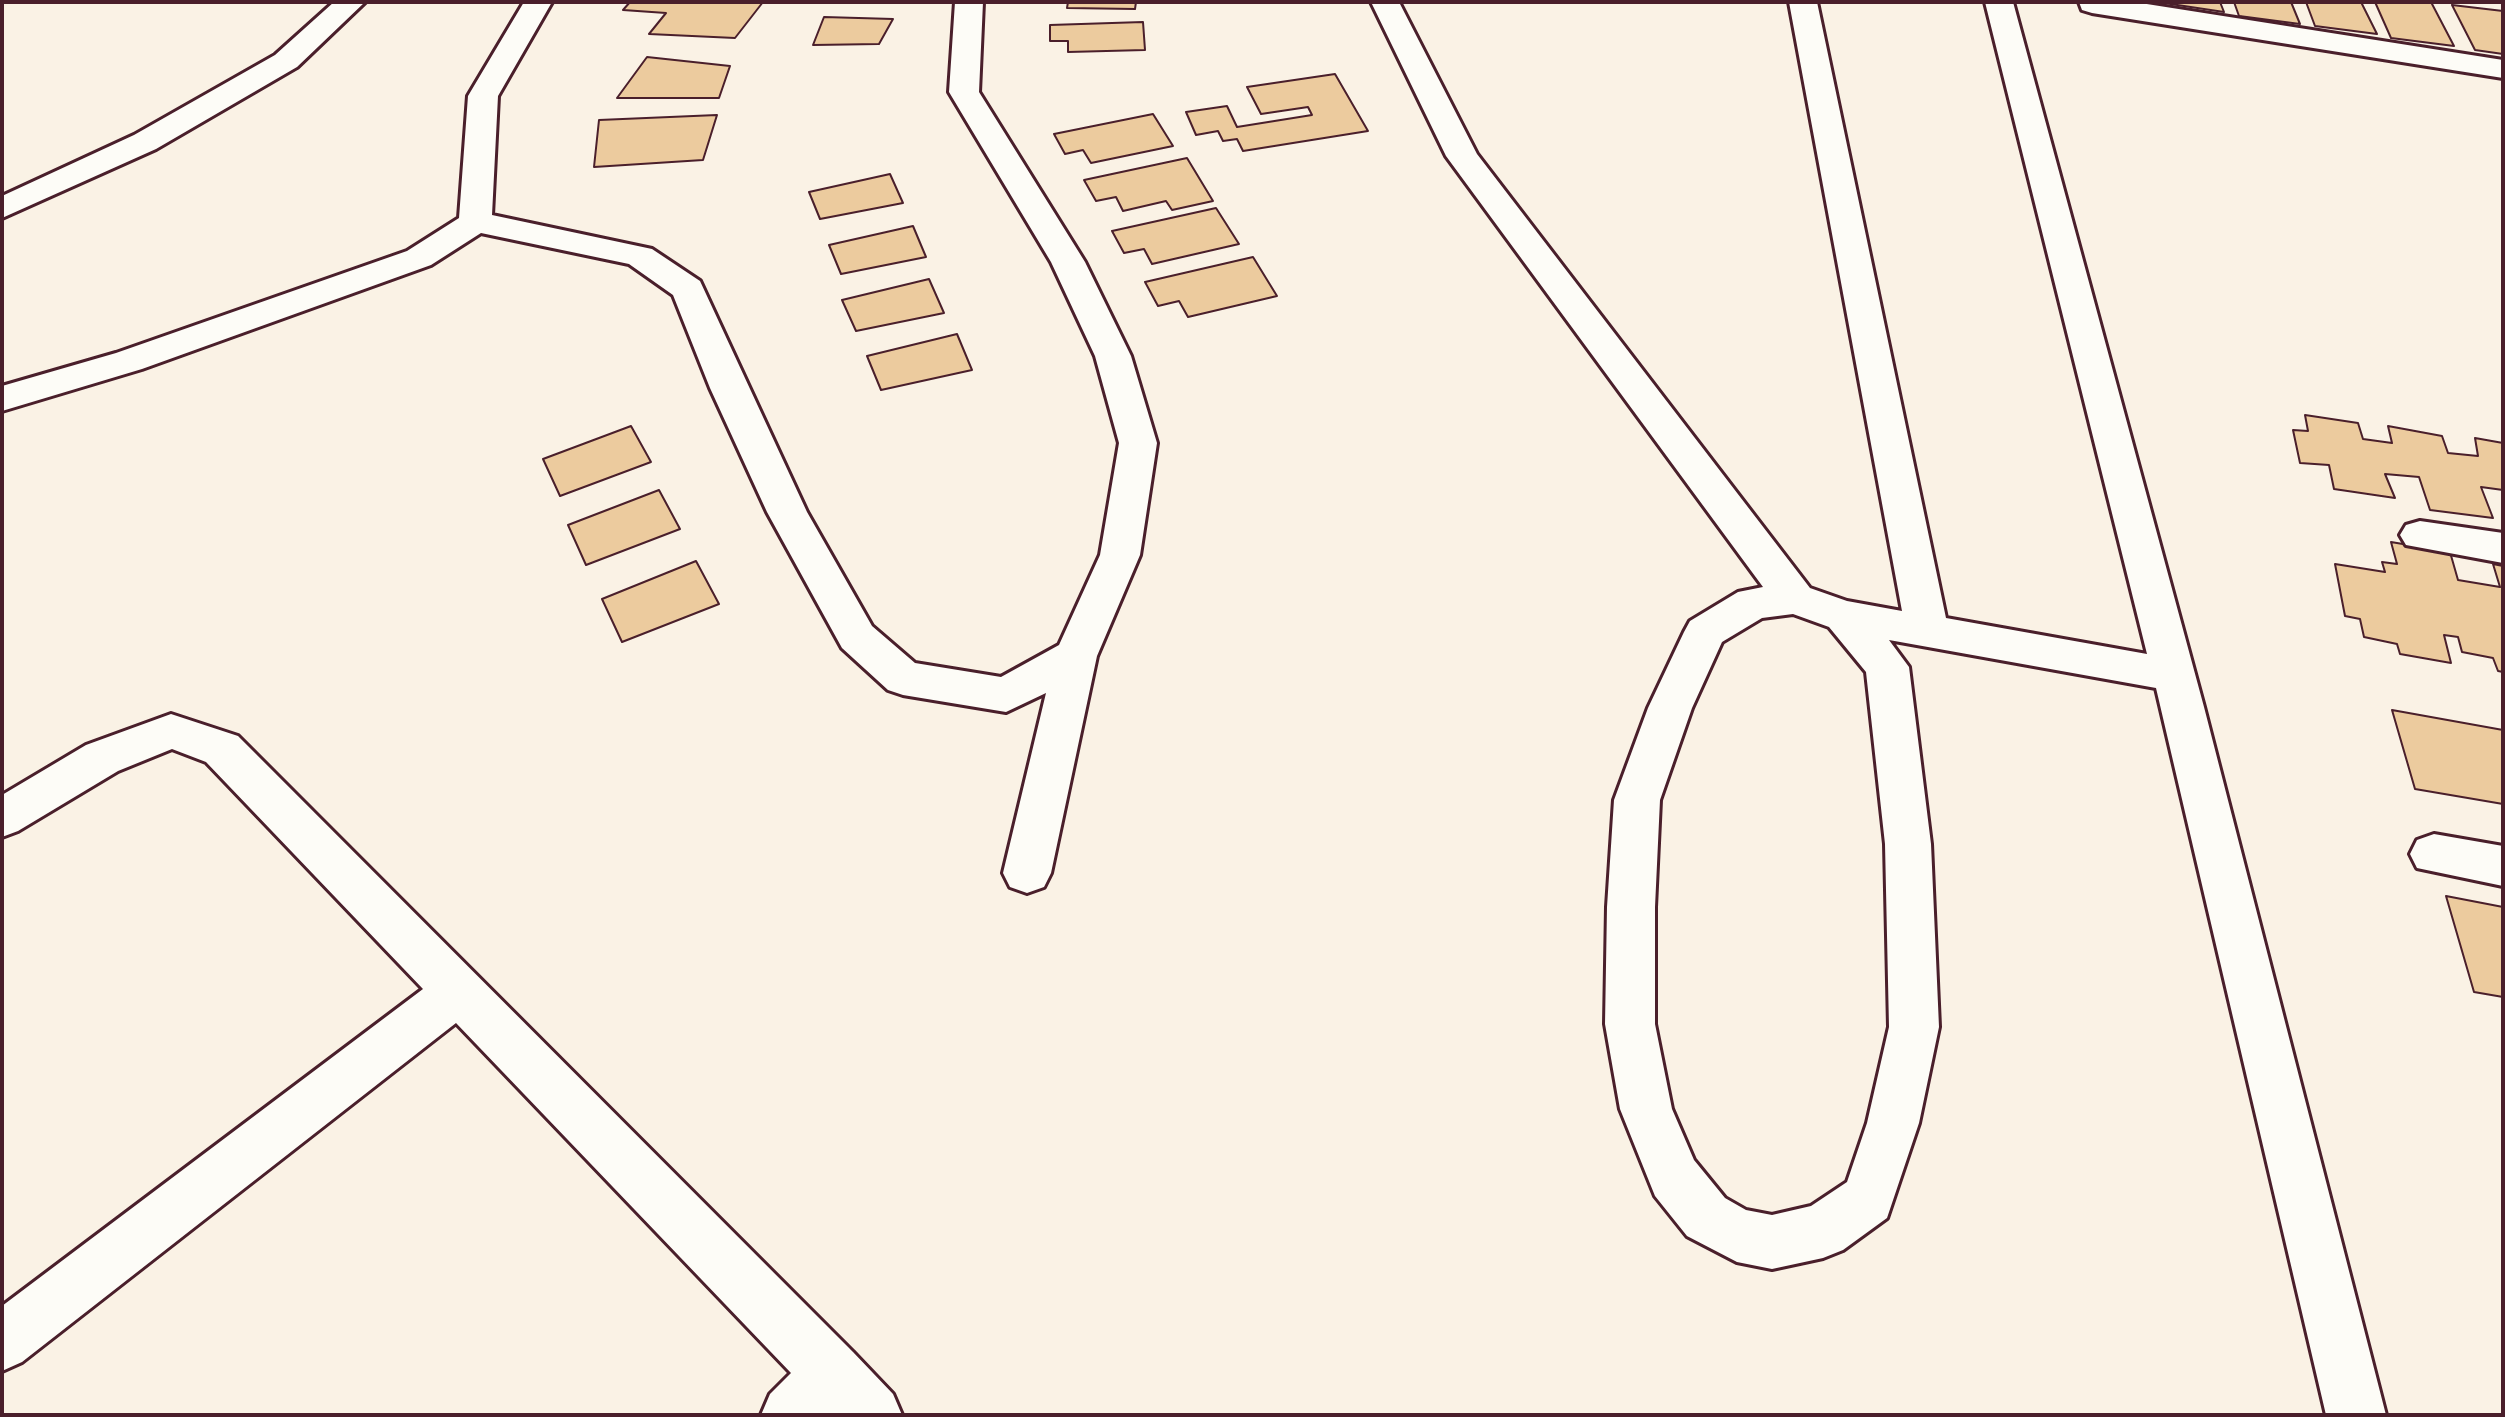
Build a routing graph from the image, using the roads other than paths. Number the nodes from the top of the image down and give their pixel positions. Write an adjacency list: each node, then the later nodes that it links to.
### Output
1 (351, 2): 9 (street)
2 (538, 2): 10 (street)
3 (969, 2): 17 (street)
4 (1385, 2): 14 (street)
5 (1803, 2): 16 (street)
6 (1999, 2): 18 (street)
7 (2092, 4): 8 (street)
8 (2503, 69)
9 (2, 208)
10 (475, 222): 11 (street); 17 (street)
11 (2, 399)
12 (2420, 535): 13 (street)
13 (2503, 548)
14 (1795, 599): 15 (street); 15 (street)
15 (1844, 616): 16 (street)
16 (1927, 629): 18 (street)
17 (1076, 656): 22 (street)
18 (2174, 675): 28 (street)
19 (2, 818): 23 (street)
20 (2434, 854): 21 (street)
21 (2503, 866)
22 (1027, 873)
23 (459, 991): 24 (street); 25 (street)
24 (2, 1342)
25 (832, 1373): 26 (street); 27 (street)
26 (791, 1415)
27 (872, 1415)
28 (2356, 1415)

